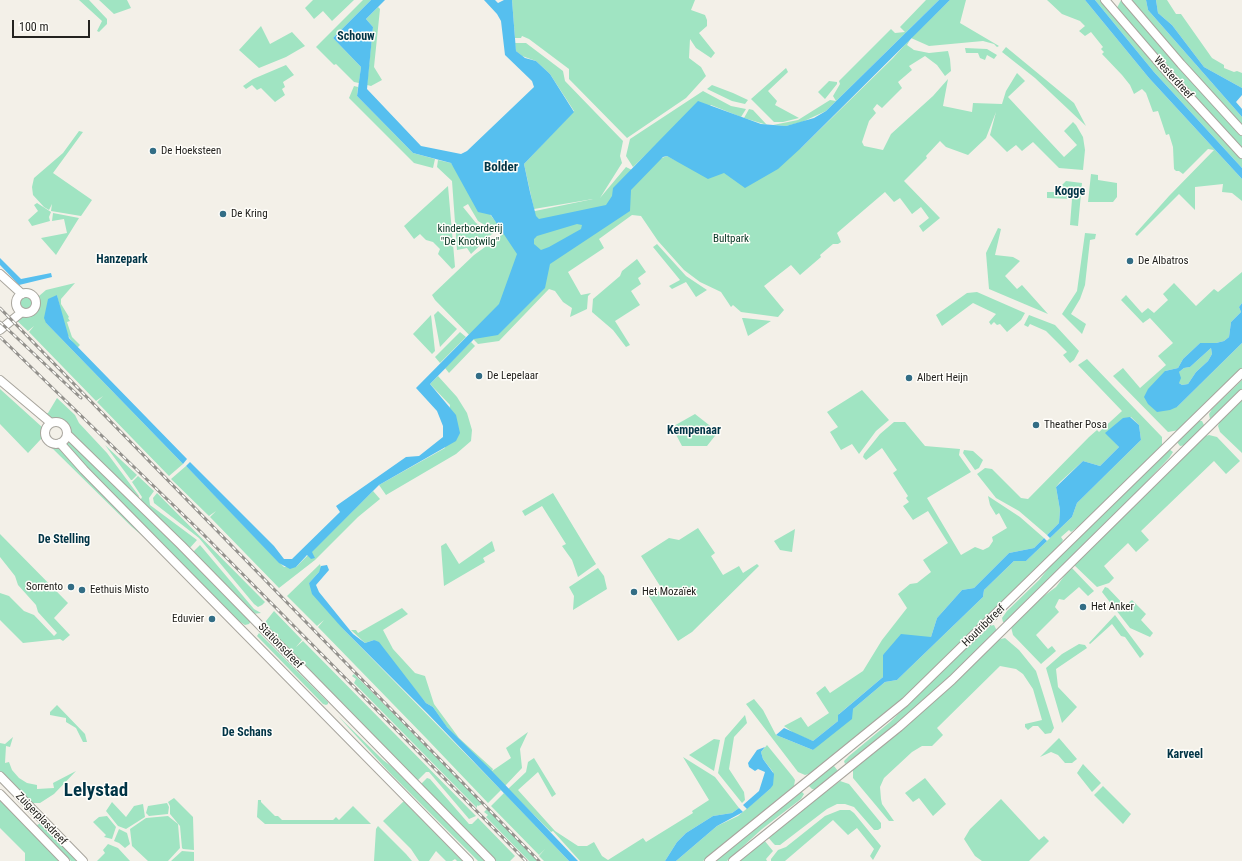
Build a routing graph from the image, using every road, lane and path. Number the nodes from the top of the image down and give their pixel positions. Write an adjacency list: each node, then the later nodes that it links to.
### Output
1 (1105, 0): 4 (main road, Westerdreef)
2 (1126, 0): 3 (main road, Westerdreef)
3 (1242, 131)
4 (1242, 154)
5 (0, 274): 7 (main road)
6 (0, 282): 7 (main road)
7 (19, 303): 8 (main road); 9 (main road)
8 (0, 324)
9 (0, 330)
10 (1242, 372): 23 (main road, Houtribdreef)
11 (0, 380): 14 (main road)
12 (0, 386): 14 (main road)
13 (1242, 394): 24 (main road, Houtribdreef)
14 (48, 425): 15 (main road); 16 (main road)
15 (67, 434): 16 (main road); 22 (main road, Stationsdreef)
16 (60, 443): 21 (main road, Stationsdreef)
17 (0, 776): 20 (main road, Zuigerplasdreef)
18 (0, 794): 19 (main road, Zuigerplasdreef)
19 (65, 861)
20 (83, 861)
21 (469, 861)
22 (491, 861)
23 (709, 861)
24 (733, 861)

